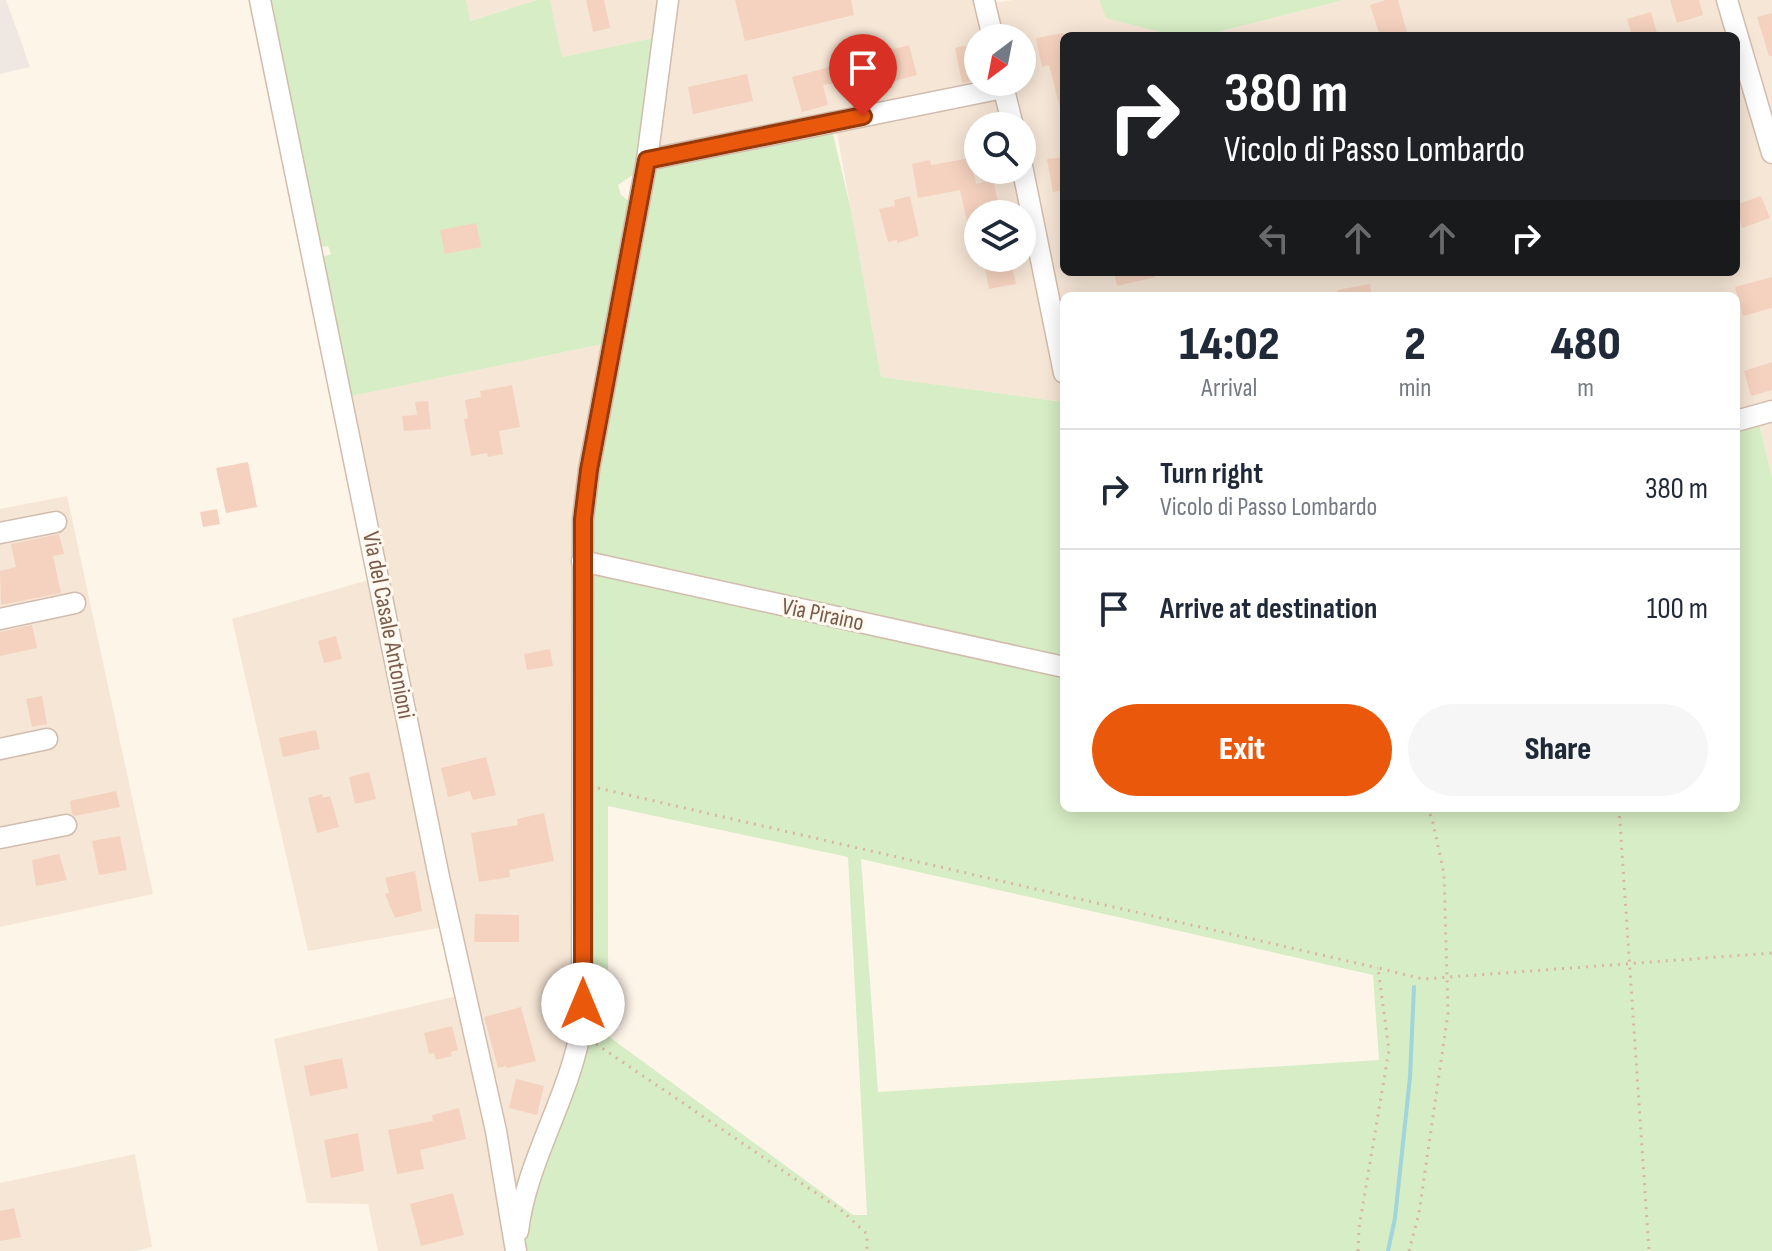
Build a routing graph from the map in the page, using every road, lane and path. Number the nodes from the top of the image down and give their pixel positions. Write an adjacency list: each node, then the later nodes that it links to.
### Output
1 (260, 0): 33 (street, Via del Casale Antonioni)
2 (668, 0): 10 (street)
3 (984, 0): 5 (street)
4 (1727, 0): 6 (street)
5 (990, 24)
6 (1736, 32)
7 (1740, 44): 9 (street)
8 (964, 93): 10 (street)
9 (1772, 153)
10 (647, 160): 17 (street)
11 (1026, 184): 12 (street)
12 (1060, 353)
13 (1772, 411): 14 (street)
14 (1740, 420)
15 (56, 522): 16 (street)
16 (0, 533)
17 (582, 561): 20 (street, Via Piraino); 23 (street)
18 (75, 603): 19 (street)
19 (0, 619)
20 (1060, 666)
21 (47, 739): 22 (street)
22 (0, 749)
23 (582, 784): 30 (path); 32 (street)
24 (1428, 812): 31 (path)
25 (1619, 812): 29 (path)
26 (66, 825): 27 (street)
27 (0, 838)
28 (1772, 953): 29 (path)
29 (1630, 964): 31 (path); 37 (path)
30 (1378, 968): 31 (path); 35 (path)
31 (1448, 977): 36 (path)
32 (580, 1033): 33 (street); 34 (path)
33 (517, 1251)
34 (867, 1251)
35 (1358, 1251)
36 (1409, 1251)
37 (1649, 1251)

